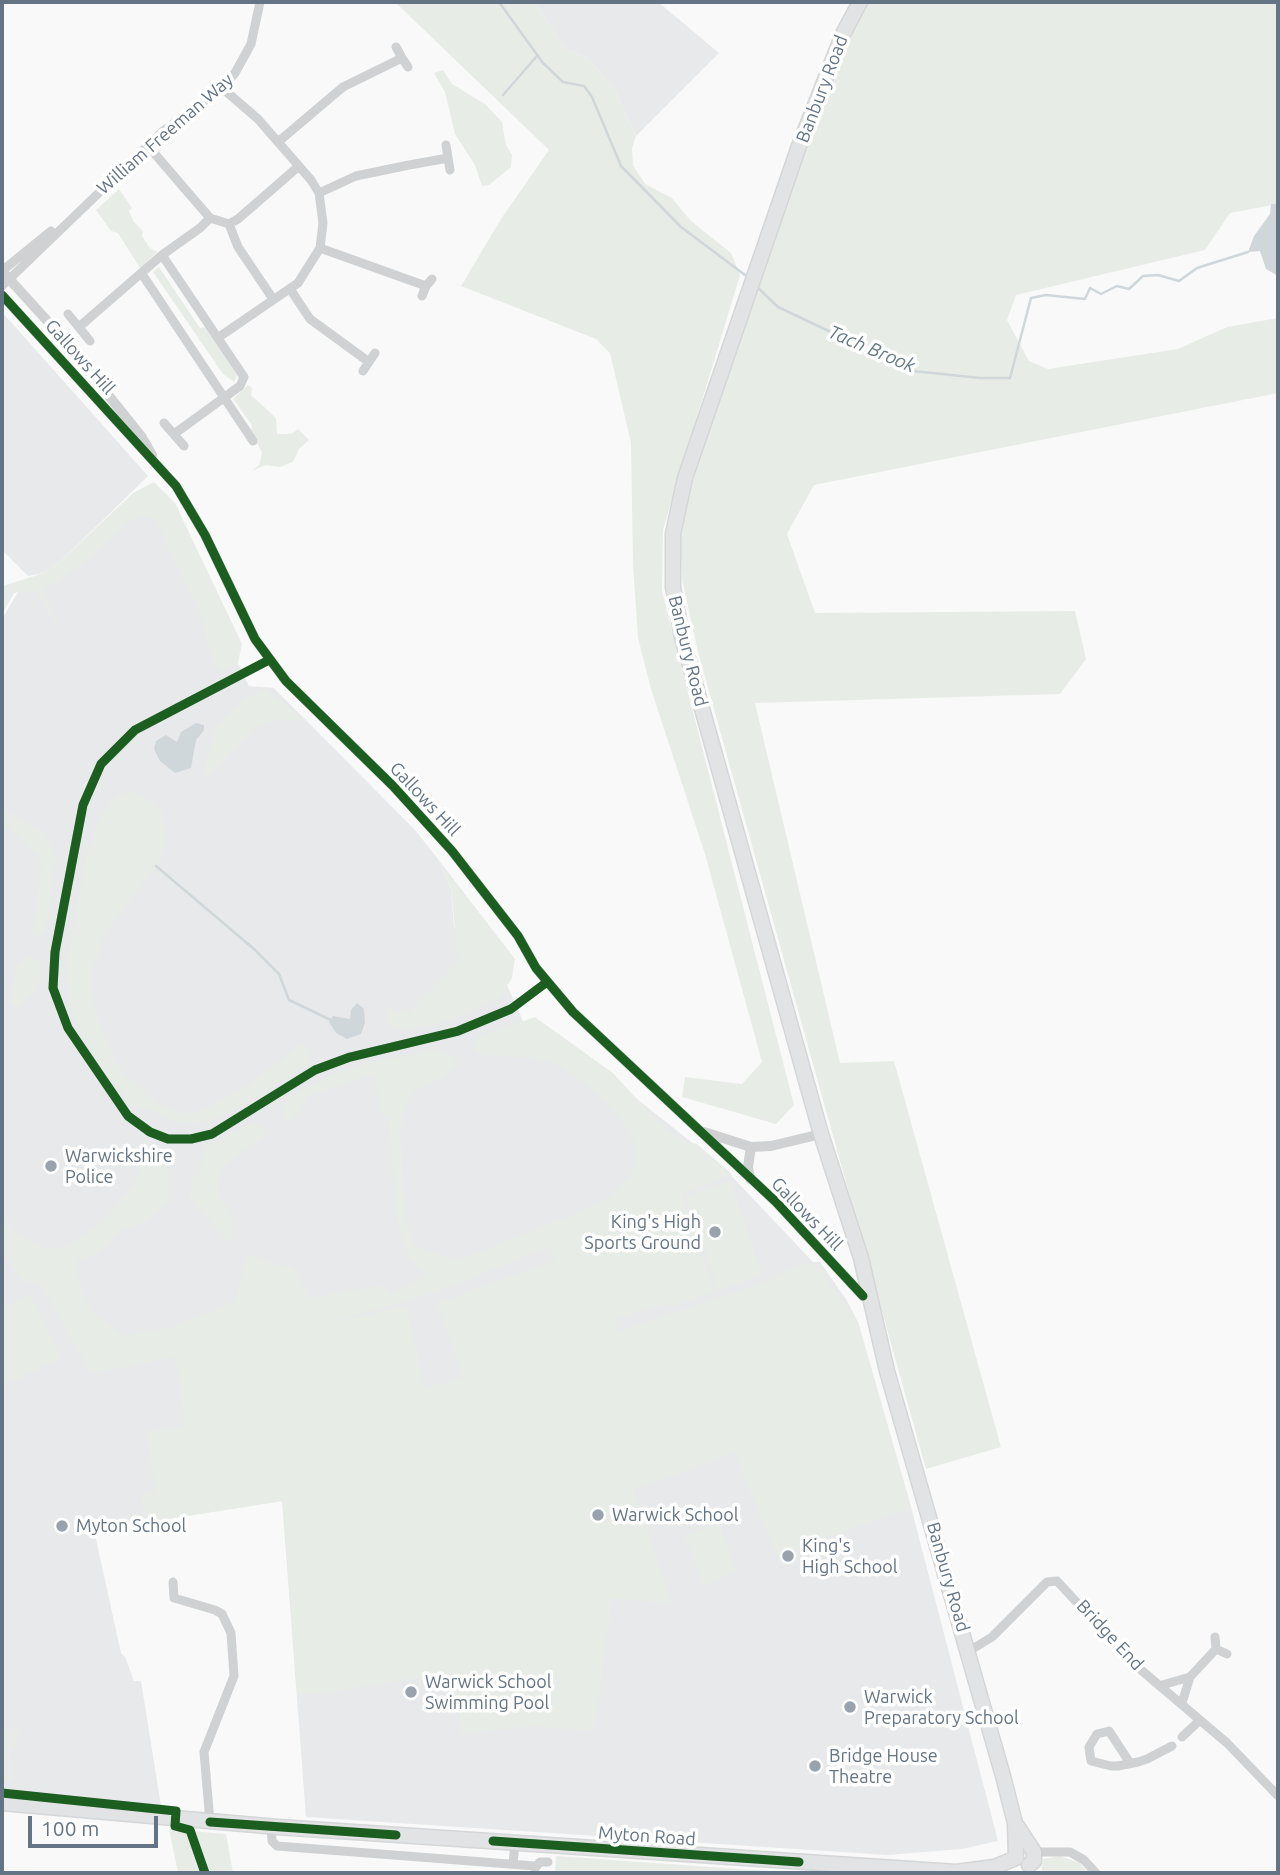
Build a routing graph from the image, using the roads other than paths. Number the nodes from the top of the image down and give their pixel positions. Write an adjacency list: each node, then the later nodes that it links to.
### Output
1 (260, 2): 6 (street, William Freeman Way)
2 (860, 2): 40 (main road, Banbury Road)
3 (396, 47): 4 (street)
4 (402, 58): 5 (street); 7 (street)
5 (408, 67)
6 (222, 88): 7 (street); 9 (street, William Freeman Way)
7 (278, 142): 11 (street)
8 (446, 145): 10 (street)
9 (148, 146): 14 (street); 19 (street, William Freeman Way)
10 (448, 158): 12 (street); 13 (street)
11 (299, 166): 13 (street); 15 (street)
12 (450, 170)
13 (319, 193): 16 (street)
14 (210, 218): 15 (street); 17 (street)
15 (229, 224): 23 (street)
16 (320, 248): 20 (street); 22 (street)
17 (162, 255): 18 (street); 26 (street)
18 (142, 274): 25 (street); 31 (street)
19 (4, 277): 36 (street, Gallows Hill)
20 (290, 289): 23 (street); 29 (street)
21 (2, 295): 36 (street, Gallows Hill)
22 (422, 296)
23 (273, 299): 26 (street)
24 (68, 314): 25 (street)
25 (79, 327): 27 (street)
26 (219, 337): 31 (street)
27 (90, 341)
28 (375, 353): 29 (street)
29 (369, 362): 30 (street)
30 (363, 371)
31 (226, 397): 33 (street); 34 (street)
32 (164, 423): 33 (street)
33 (174, 434): 35 (street)
34 (253, 440)
35 (184, 446)
36 (157, 463): 37 (street, Gallows Hill)
37 (269, 660): 38 (street, Gallows Hill); 38 (street)
38 (547, 982): 39 (street, Gallows Hill)
39 (698, 1129): 41 (street, Gallows Hill); 42 (street, Gallows Hill)
40 (821, 1134): 41 (street, Gallows Hill); 43 (main road, Banbury Road)
41 (751, 1147): 42 (street, Gallows Hill)
42 (750, 1179): 44 (street, Gallows Hill)
43 (849, 1228): 44 (main road, Banbury Road); 45 (main road, Banbury Road)
44 (863, 1296): 45 (main road, Banbury Road)
45 (877, 1332): 49 (main road, Banbury Road)
46 (173, 1582): 60 (street)
47 (1215, 1637): 48 (street)
48 (1216, 1649): 50 (street); 51 (street)
49 (969, 1651): 52 (street, Bridge End); 63 (main road, Banbury Road)
50 (1227, 1654)
51 (1190, 1677): 52 (street); 53 (street)
52 (1162, 1685): 53 (street, Bridge End)
53 (1182, 1703): 54 (street, Bridge End)
54 (1200, 1720): 55 (street); 58 (street, Bridge End)
55 (1182, 1737)
56 (1172, 1746): 57 (street)
57 (1130, 1763): 57 (street)
58 (1278, 1796)
59 (2, 1803): 60 (main road, Myton Road)
60 (210, 1822): 61 (main road, Myton Road)
61 (271, 1826): 62 (main road, Myton Road); 65 (street)
62 (515, 1842): 63 (main road, Myton Road); 65 (street)
63 (1026, 1858): 66 (street)
64 (548, 1862): 65 (street)
65 (513, 1864)
66 (1096, 1873)

